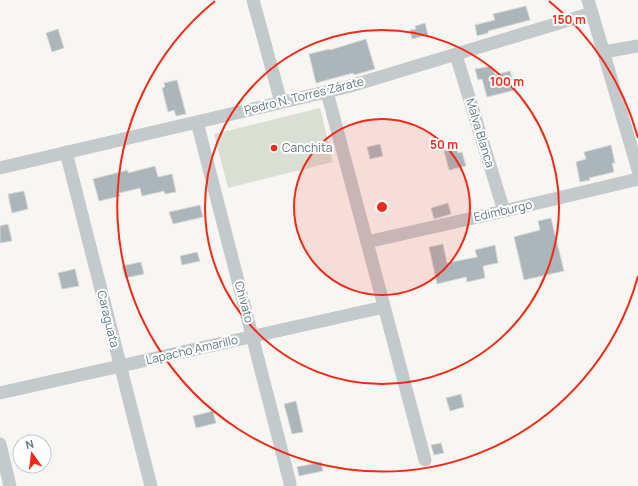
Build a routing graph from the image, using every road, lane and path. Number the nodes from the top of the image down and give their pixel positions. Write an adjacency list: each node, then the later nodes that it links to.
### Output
1 (253, 0): 8 (street)
2 (588, 0): 3 (street)
3 (592, 13): 5 (street); 6 (street, Pedro N. Torres Zárate)
4 (638, 46): 5 (street)
5 (604, 52): 12 (street)
6 (456, 55): 7 (street, Pedro N. Torres Zárate); 14 (street, Malva Blanca)
7 (327, 92): 8 (street, Pedro N. Torres Zárate); 15 (street)
8 (281, 102): 9 (street, Pedro N. Torres Zárate)
9 (197, 122): 10 (street, Pedro N. Torres Zárate); 17 (street, Chivato)
10 (66, 152): 11 (street, Pedro N. Torres Zárate); 18 (street, Caraguata)
11 (0, 168)
12 (638, 170)
13 (638, 179): 14 (street, Edimburgo)
14 (504, 211): 15 (street, Edimburgo)
15 (367, 242): 16 (street)
16 (384, 307): 17 (street, Lapacho Amarillo); 21 (street)
17 (253, 336): 18 (street, Lapacho Amarillo); 22 (street, Chivato)
18 (120, 366): 19 (street, Lapacho Amarillo); 24 (street, Caraguata)
19 (0, 393)
20 (0, 444): 23 (street)
21 (425, 460)
22 (290, 483)
23 (10, 486)
24 (151, 486)

